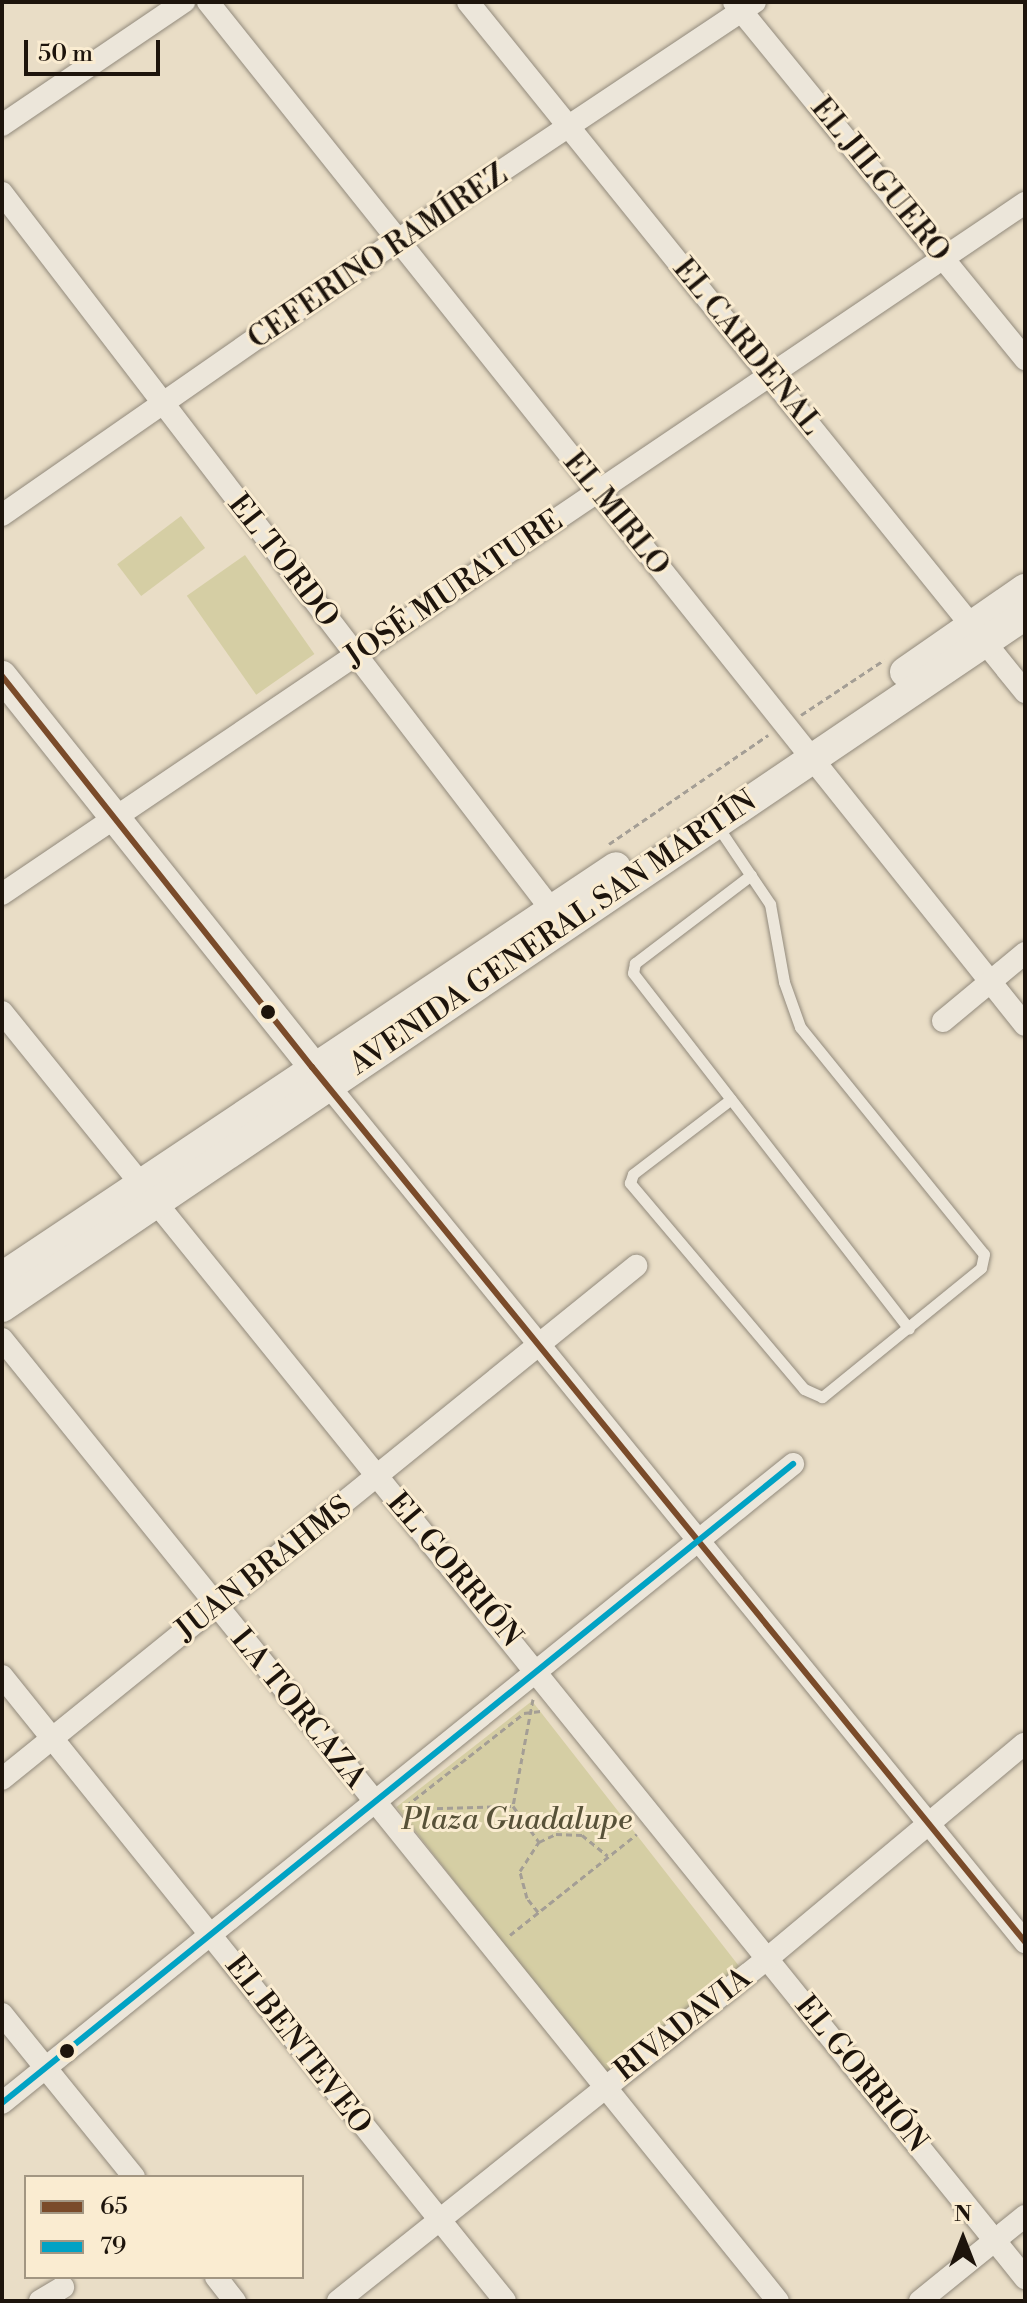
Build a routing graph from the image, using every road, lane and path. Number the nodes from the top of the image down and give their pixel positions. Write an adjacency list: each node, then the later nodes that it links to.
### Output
1 (184, 2): 5 (street)
2 (208, 2): 9 (street, EL MIRLO)
3 (468, 2): 6 (street, EL CARDENAL)
4 (743, 5): 6 (street, CEFERINO RAMÍREZ); 10 (street, EL JILGUERO)
5 (2, 125)
6 (567, 130): 9 (street, CEFERINO RAMÍREZ); 12 (street, EL CARDENAL)
7 (2, 193): 13 (street, EL TORDO)
8 (1025, 203): 10 (street, JOSÉ MURATURE)
9 (398, 240): 13 (street, CEFERINO RAMÍREZ); 14 (street, EL MIRLO)
10 (942, 256): 11 (street, EL JILGUERO); 12 (street, JOSÉ MURATURE)
11 (1025, 359)
12 (772, 376): 14 (street, JOSÉ MURATURE); 18 (street, EL CARDENAL)
13 (163, 406): 15 (street, CEFERINO RAMÍREZ); 19 (street, EL TORDO)
14 (597, 491): 19 (street, JOSÉ MURATURE); 22 (street, EL MIRLO)
15 (2, 515)
16 (1025, 589): 18 (main road, AVENIDA GENERAL SAN MARTÍN)
17 (1025, 615): 18 (main road, AVENIDA GENERAL SAN MARTÍN)
18 (979, 633): 21 (street, EL CARDENAL); 22 (main road, AVENIDA GENERAL SAN MARTÍN)
19 (356, 656): 23 (street, JOSÉ MURATURE); 27 (street, EL TORDO)
20 (2, 676): 23 (main road)
21 (1025, 692)
22 (807, 751): 24 (main road, AVENIDA GENERAL SAN MARTÍN); 29 (street, EL MIRLO)
23 (115, 815): 26 (street, JOSÉ MURATURE); 33 (main road)
24 (710, 816): 25 (lane); 27 (main road, AVENIDA GENERAL SAN MARTÍN)
25 (751, 875): 34 (lane); 39 (lane)
26 (2, 894)
27 (559, 918): 33 (main road, AVENIDA GENERAL SAN MARTÍN)
28 (1025, 953): 29 (street)
29 (989, 982): 31 (street); 32 (street, EL MIRLO)
30 (2, 1012): 35 (street, EL GORRIÓN)
31 (943, 1021)
32 (1025, 1025)
33 (320, 1076): 35 (main road, AVENIDA GENERAL SAN MARTÍN); 41 (street)
34 (731, 1099): 39 (lane); 39 (lane)
35 (147, 1194): 37 (main road, AVENIDA GENERAL SAN MARTÍN); 38 (main road, AVENIDA GENERAL SAN MARTÍN); 43 (street, EL GORRIÓN)
36 (636, 1266): 41 (street, JUAN BRAHMS)
37 (2, 1277)
38 (2, 1307)
39 (909, 1329)
40 (2, 1339): 45 (street, LA TORCAZA)
41 (538, 1343): 43 (street, JUAN BRAHMS); 44 (street)
42 (793, 1464): 44 (street)
43 (378, 1478): 45 (street, JUAN BRAHMS); 46 (street, EL GORRIÓN)
44 (699, 1540): 46 (street); 55 (street)
45 (215, 1606): 50 (street, JUAN BRAHMS); 53 (street, LA TORCAZA)
46 (539, 1672): 48 (path); 53 (street); 65 (street, EL GORRIÓN)
47 (2, 1676): 50 (street, EL BENTEVEO)
48 (532, 1710): 49 (path); 54 (path); 54 (path)
49 (544, 1711)
50 (51, 1738): 52 (street, JUAN BRAHMS); 62 (street, EL BENTEVEO)
51 (1024, 1744): 55 (street, RIVADAVIA)
52 (2, 1779)
53 (373, 1801): 62 (street); 64 (street, LA TORCAZA)
54 (513, 1806): 58 (path)
55 (928, 1823): 63 (street); 65 (street, RIVADAVIA)
56 (633, 1827): 57 (path)
57 (637, 1834): 59 (path); 60 (path)
58 (539, 1842): 60 (path); 61 (path)
59 (649, 1843)
60 (608, 1857): 61 (path)
61 (538, 1912): 64 (path)
62 (209, 1933): 67 (street); 72 (street, EL BENTEVEO)
63 (1025, 1942)
64 (491, 1949): 68 (street, LA TORCAZA)
65 (768, 1958): 68 (street, RIVADAVIA); 73 (street, EL GORRIÓN)
66 (2, 2014): 67 (street)
67 (47, 2068): 69 (street); 70 (street)
68 (605, 2086): 72 (street, RIVADAVIA); 81 (street, LA TORCAZA)
69 (2, 2103)
70 (132, 2175)
71 (1025, 2216): 73 (street)
72 (438, 2221): 79 (street, RIVADAVIA); 80 (street, EL BENTEVEO)
73 (994, 2241): 74 (street, EL GORRIÓN); 82 (street)
74 (1025, 2278)
75 (218, 2279): 78 (street)
76 (63, 2287): 77 (street)
77 (40, 2301)
78 (235, 2301)
79 (338, 2301)
80 (505, 2301)
81 (778, 2301)
82 (920, 2301)

